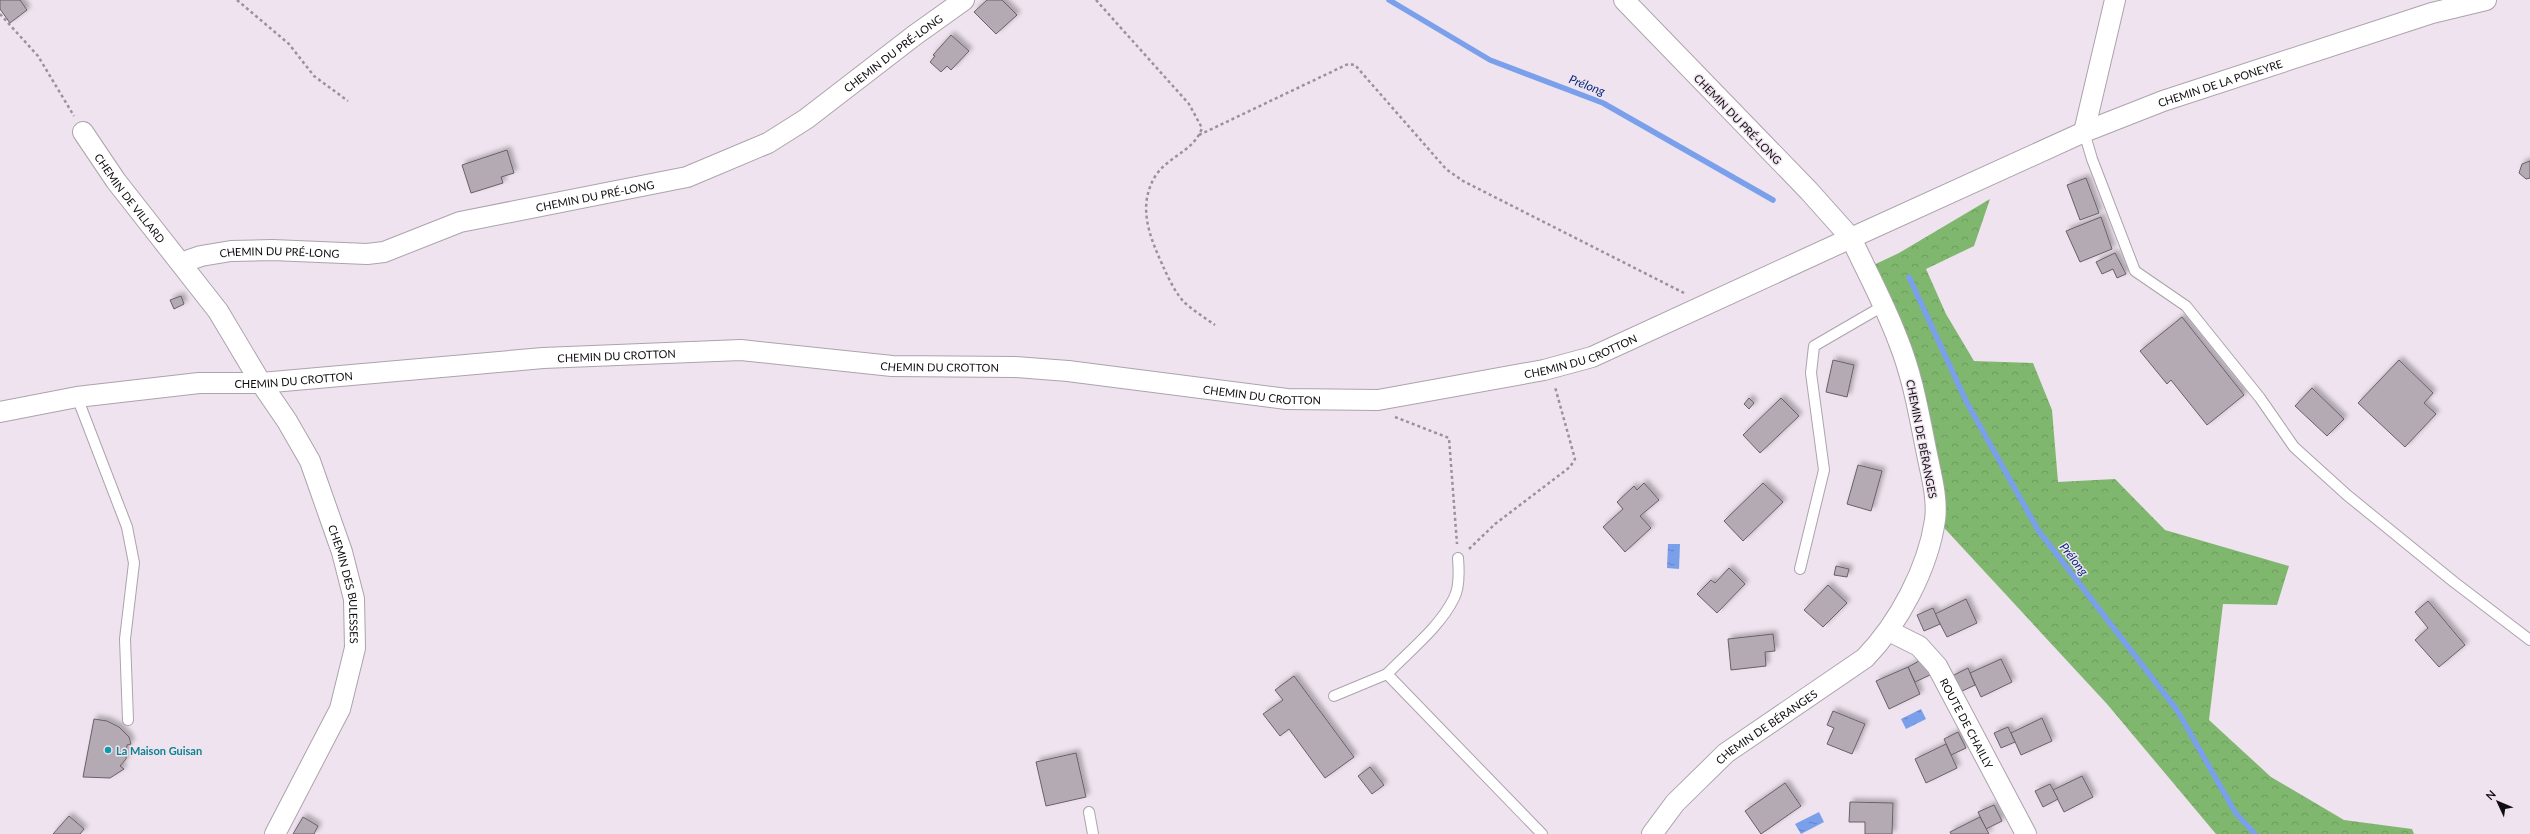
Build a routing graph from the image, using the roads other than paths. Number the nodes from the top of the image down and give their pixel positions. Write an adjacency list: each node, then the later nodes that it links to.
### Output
1 (964, 0): 8 (street, CHEMIN DU PRÉ-LONG)
2 (1624, 0): 7 (street, CHEMIN DU PRÉ-LONG)
3 (2115, 0): 6 (street)
4 (2486, 0): 6 (street, CHEMIN DE LA PONEYRE)
5 (83, 132): 8 (street, CHEMIN DE VILLARD)
6 (2084, 132): 7 (street); 16 (lane)
7 (1851, 238): 9 (street, CHEMIN DE BÉRANGES); 10 (street, CHEMIN DU CROTTON)
8 (181, 263): 10 (street, CHEMIN DE VILLARD)
9 (1883, 306): 14 (lane); 15 (street, CHEMIN DE BÉRANGES)
10 (261, 383): 11 (street, CHEMIN DU CROTTON); 21 (street, CHEMIN DES BULESSES)
11 (77, 397): 12 (street, CHEMIN DU CROTTON); 19 (lane)
12 (0, 412)
13 (1458, 558): 17 (lane)
14 (1800, 569)
15 (1889, 631): 24 (street, CHEMIN DE BÉRANGES); 25 (street, ROUTE DE CHAILLY)
16 (2530, 640)
17 (1387, 674): 18 (lane); 23 (lane)
18 (1334, 696)
19 (128, 720)
20 (1089, 812): 22 (lane)
21 (275, 834)
22 (1093, 834)
23 (1542, 834)
24 (1652, 834)
25 (2026, 834)

